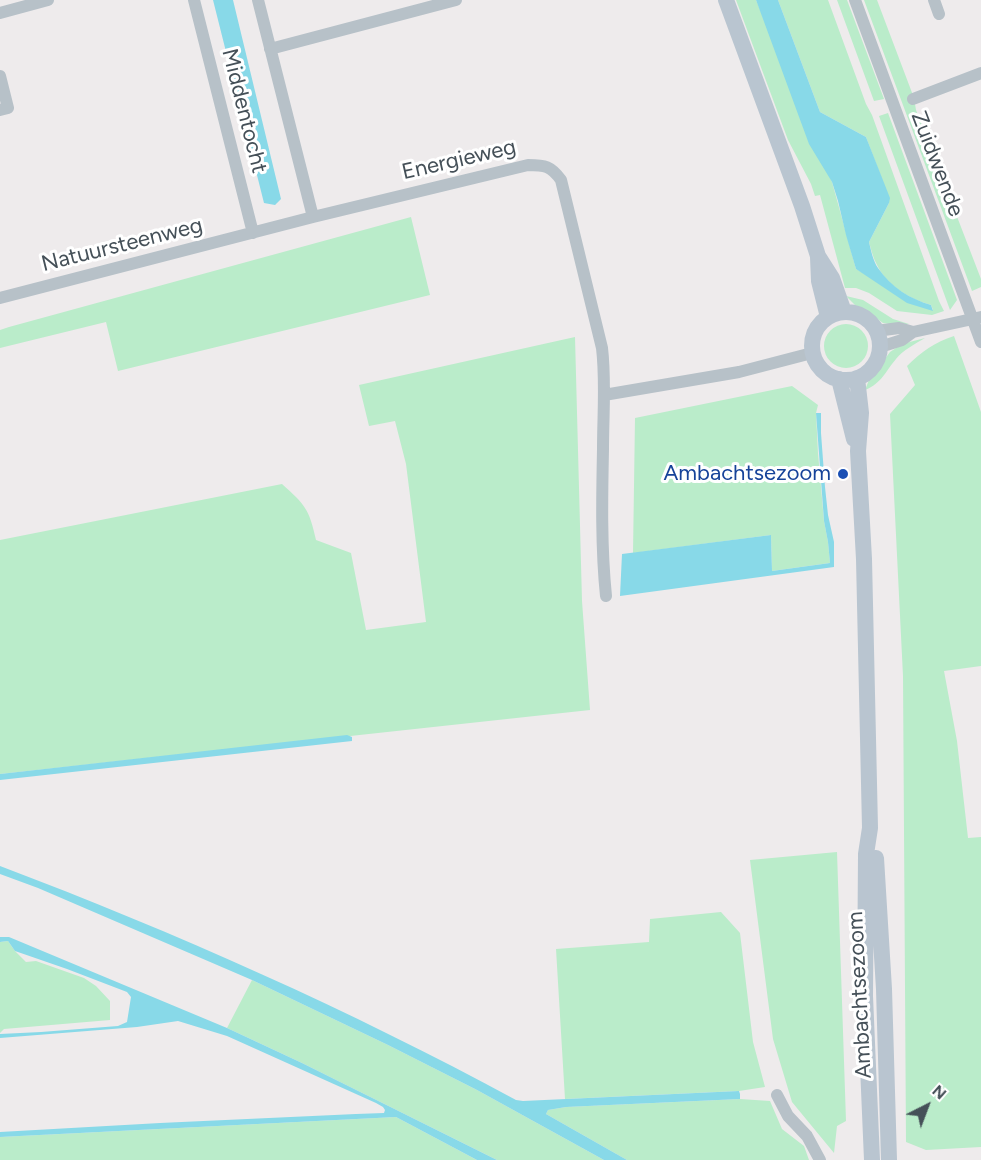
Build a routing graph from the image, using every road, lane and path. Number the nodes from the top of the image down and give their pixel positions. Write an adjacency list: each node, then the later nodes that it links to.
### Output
1 (48, 0): 8 (street)
2 (194, 0): 16 (street, Middentocht)
3 (258, 0): 10 (street, Middentocht)
4 (456, 0): 10 (street)
5 (726, 0): 18 (street)
6 (855, 0): 19 (street, Zuidwende)
7 (934, 0): 9 (street)
8 (0, 13)
9 (939, 14)
10 (270, 49): 15 (street, Middentocht)
11 (981, 73): 13 (street)
12 (0, 76): 14 (street)
13 (913, 99)
14 (0, 110)
15 (313, 217): 16 (street, Energieweg); 25 (street, Energieweg)
16 (254, 233): 17 (street, Natuursteenweg)
17 (0, 298)
18 (836, 315): 20 (street); 22 (street)
19 (977, 318): 20 (street); 21 (street, Zuidwende)
20 (878, 339): 23 (street)
21 (981, 342)
22 (812, 353): 24 (street); 25 (street)
23 (857, 378): 24 (street); 26 (street, Ambachtsezoom)
24 (839, 379): 26 (street, Ambachtsezoom)
25 (604, 395): 27 (street, Energieweg)
26 (858, 451): 28 (street, Ambachtsezoom)
27 (606, 596)
28 (870, 828): 31 (street, Ambachtsezoom); 32 (street, Ambachtsezoom)
29 (777, 1095): 30 (street)
30 (820, 1160)
31 (872, 1160)
32 (889, 1160)

